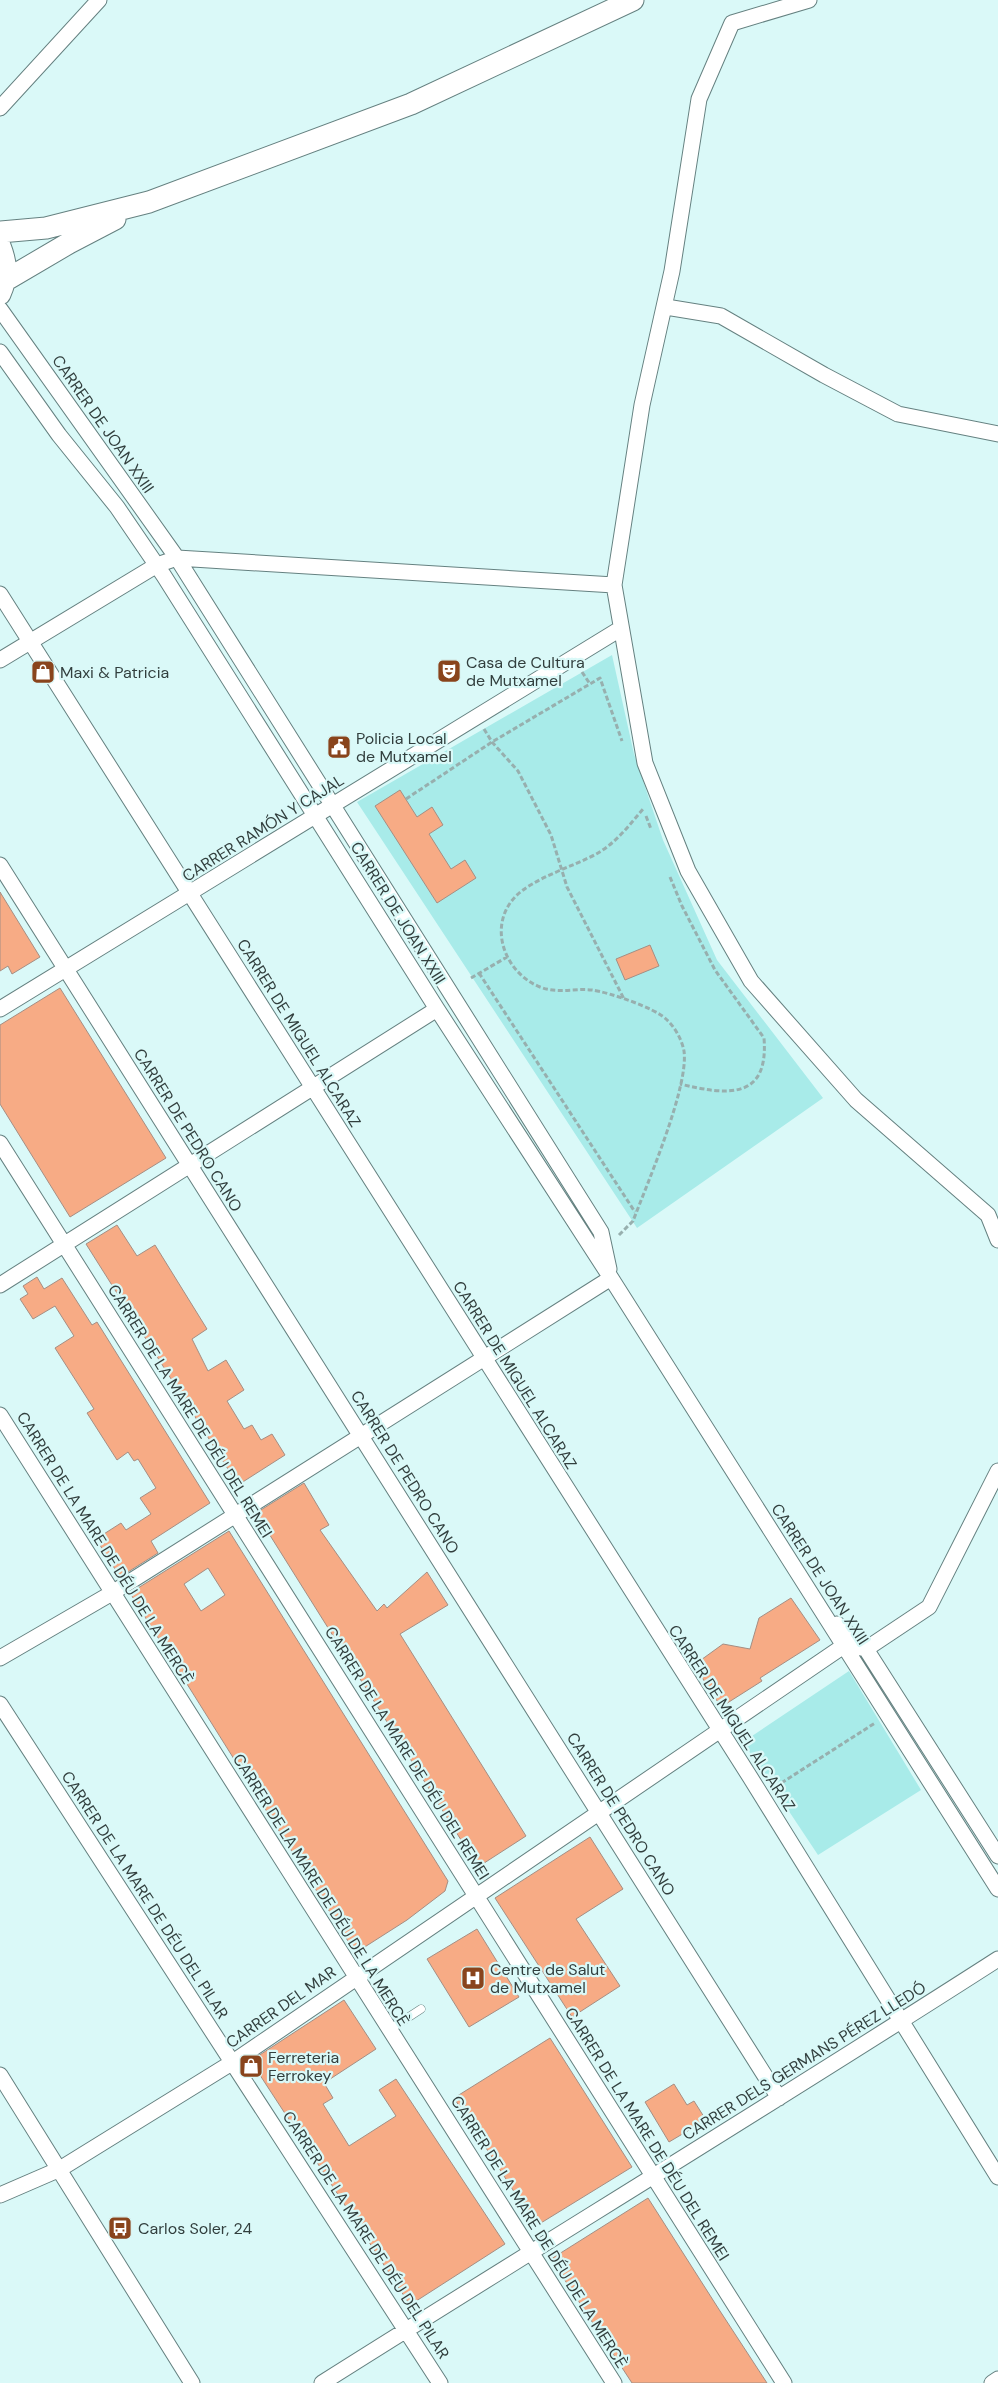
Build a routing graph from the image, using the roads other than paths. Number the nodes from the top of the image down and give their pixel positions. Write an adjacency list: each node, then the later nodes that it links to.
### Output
1 (99, 0): 4 (street)
2 (633, 0): 5 (street)
3 (809, 0): 9 (street)
4 (0, 108)
5 (149, 202): 6 (street); 8 (street)
6 (0, 232)
7 (0, 246): 8 (street)
8 (3, 287)
9 (666, 307): 12 (street); 15 (street)
10 (0, 309): 13 (street, CARRER DE JOAN XXIII)
11 (0, 352): 14 (street, CARRER DE JOAN XXIII)
12 (998, 434)
13 (177, 558): 14 (street); 15 (street); 20 (street, CARRER DE JOAN XXIII)
14 (160, 570): 18 (street); 21 (street, CARRER DE JOAN XXIII)
15 (614, 585): 17 (street)
16 (0, 594): 18 (street, CARRER DE MIGUEL ALCARAZ)
17 (620, 629): 20 (street, CARRER RAMÓN Y CAJAL); 30 (street)
18 (30, 642): 19 (street); 23 (street, CARRER DE MIGUEL ALCARAZ)
19 (0, 660)
20 (332, 806): 21 (street, CARRER RAMÓN Y CAJAL); 32 (street, CARRER DE JOAN XXIII)
21 (317, 816): 23 (street, CARRER RAMÓN Y CAJAL); 26 (street, CARRER DE JOAN XXIII)
22 (0, 865): 24 (street, CARRER DE PEDRO CANO)
23 (190, 893): 24 (street, CARRER RAMÓN Y CAJAL); 27 (street, CARRER DE MIGUEL ALCARAZ)
24 (66, 969): 25 (street, CARRER RAMÓN Y CAJAL); 29 (street, CARRER DE PEDRO CANO)
25 (0, 1009)
26 (437, 1009): 27 (street); 32 (street, CARRER DE JOAN XXIII)
27 (312, 1088): 29 (street); 34 (street, CARRER DE MIGUEL ALCARAZ)
28 (0, 1143): 31 (street, CARRER DE LA MARE DE DÉU DEL REMEI)
29 (190, 1165): 31 (street); 36 (street, CARRER DE PEDRO CANO)
30 (998, 1240)
31 (64, 1244): 33 (street); 38 (street, CARRER DE LA MARE DE DÉU DEL REMEI)
32 (611, 1278): 34 (street); 40 (street, CARRER DE JOAN XXIII)
33 (0, 1284)
34 (484, 1359): 36 (street); 45 (street, CARRER DE MIGUEL ALCARAZ)
35 (0, 1415): 39 (street, CARRER DE LA MARE DE DÉU DE LA MERCÈ)
36 (361, 1436): 38 (street); 46 (street, CARRER DE PEDRO CANO)
37 (998, 1471): 42 (street)
38 (236, 1515): 39 (street); 49 (street, CARRER DE LA MARE DE DÉU DEL REMEI)
39 (112, 1593): 43 (street); 51 (street, CARRER DE LA MARE DE DÉU DE LA MERCÈ)
40 (824, 1613): 41 (street, CARRER DE JOAN XXIII); 42 (street, CARRER DE JOAN XXIII)
41 (845, 1645): 42 (street); 45 (street, CARRER DEL MAR); 48 (street, CARRER DE JOAN XXIII)
42 (866, 1649): 47 (street, CARRER DE JOAN XXIII)
43 (0, 1658)
44 (0, 1704): 55 (street, CARRER DE LA MARE DE DÉU DEL PILAR)
45 (719, 1730): 46 (street, CARRER DEL MAR); 53 (street, CARRER DE MIGUEL ALCARAZ)
46 (599, 1812): 49 (street, CARRER DEL MAR); 57 (street, CARRER DE PEDRO CANO)
47 (998, 1856)
48 (998, 1889)
49 (476, 1896): 51 (street, CARRER DEL MAR); 59 (street, CARRER DE LA MARE DE DÉU DEL REMEI)
50 (998, 1958): 53 (street, CARRER DELS GERMANS PÉREZ LLEDÓ)
51 (356, 1977): 54 (street, CARRER DE LA MARE DE DÉU DE LA MERCÈ); 55 (street, CARRER DEL MAR)
52 (422, 2009): 54 (lane)
53 (901, 2021): 57 (street, CARRER DELS GERMANS PÉREZ LLEDÓ); 60 (street, CARRER DE MIGUEL ALCARAZ)
54 (389, 2030): 62 (street, CARRER DE LA MARE DE DÉU DE LA MERCÈ)
55 (232, 2062): 58 (street, CARRER DEL MAR); 63 (street, CARRER DE LA MARE DE DÉU DEL PILAR)
56 (0, 2075): 58 (street)
57 (779, 2098): 59 (street, CARRER DELS GERMANS PÉREZ LLEDÓ)
58 (60, 2169): 61 (street, CARRER DEL MAR); 65 (street)
59 (653, 2176): 62 (street, CARRER DELS GERMANS PÉREZ LLEDÓ); 69 (street, CARRER DE LA MARE DE DÉU DEL REMEI)
60 (998, 2177)
61 (0, 2195)
62 (531, 2250): 63 (street, CARRER DELS GERMANS PÉREZ LLEDÓ); 68 (street, CARRER DE LA MARE DE DÉU DE LA MERCÈ)
63 (407, 2330): 66 (street, CARRER DELS GERMANS PÉREZ LLEDÓ); 67 (street, CARRER DE LA MARE DE DÉU DEL PILAR)
64 (998, 2379): 70 (street)
65 (192, 2383)
66 (322, 2383)
67 (440, 2383)
68 (614, 2383)
69 (784, 2383)
70 (992, 2383)

